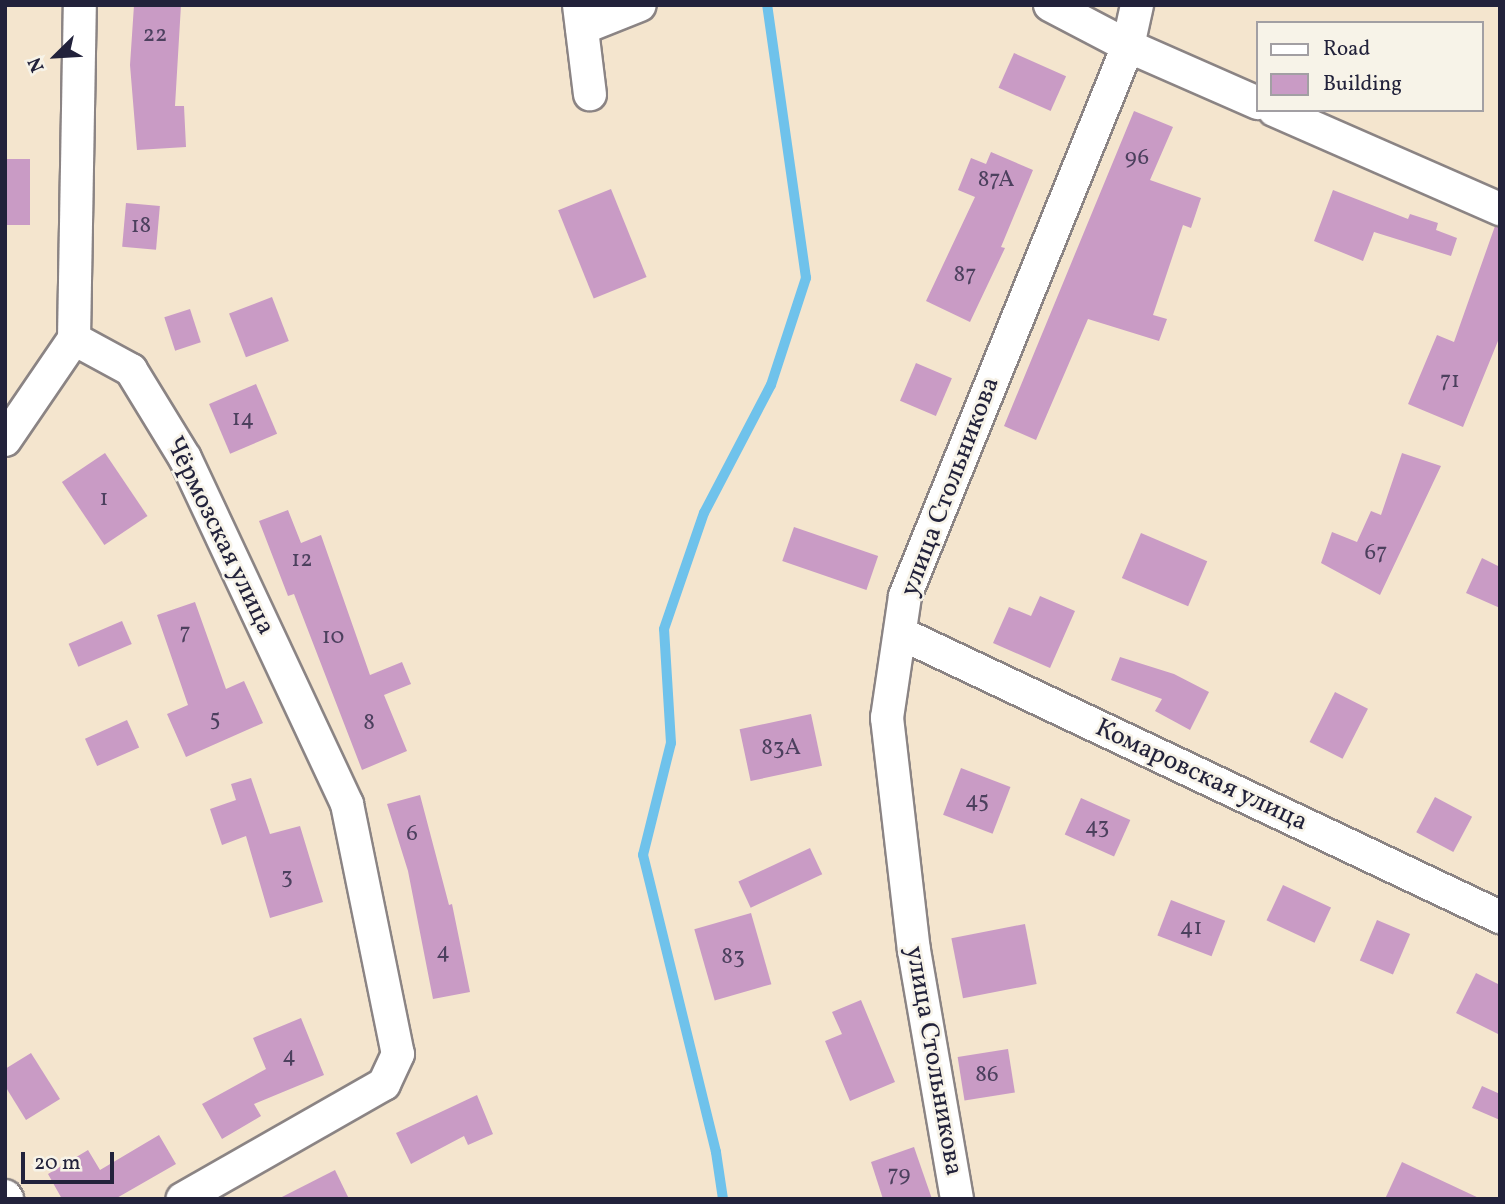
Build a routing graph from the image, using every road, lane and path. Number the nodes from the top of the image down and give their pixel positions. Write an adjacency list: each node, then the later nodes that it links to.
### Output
1 (80, 5): 11 (street)
2 (640, 5): 5 (street)
3 (1051, 5): 6 (street)
4 (1137, 5): 6 (street, улица Стольникова)
5 (581, 16): 7 (street)
6 (1128, 46): 8 (street); 13 (street, улица Стольникова)
7 (590, 93)
8 (1256, 102)
9 (1279, 112): 10 (street)
10 (1500, 209)
11 (74, 339): 12 (street); 15 (street, Чёрмозская улица)
12 (5, 440)
13 (902, 634): 14 (street, Комаровская улица); 16 (street, улица Стольникова)
14 (1500, 917)
15 (182, 1199)
16 (957, 1199)

